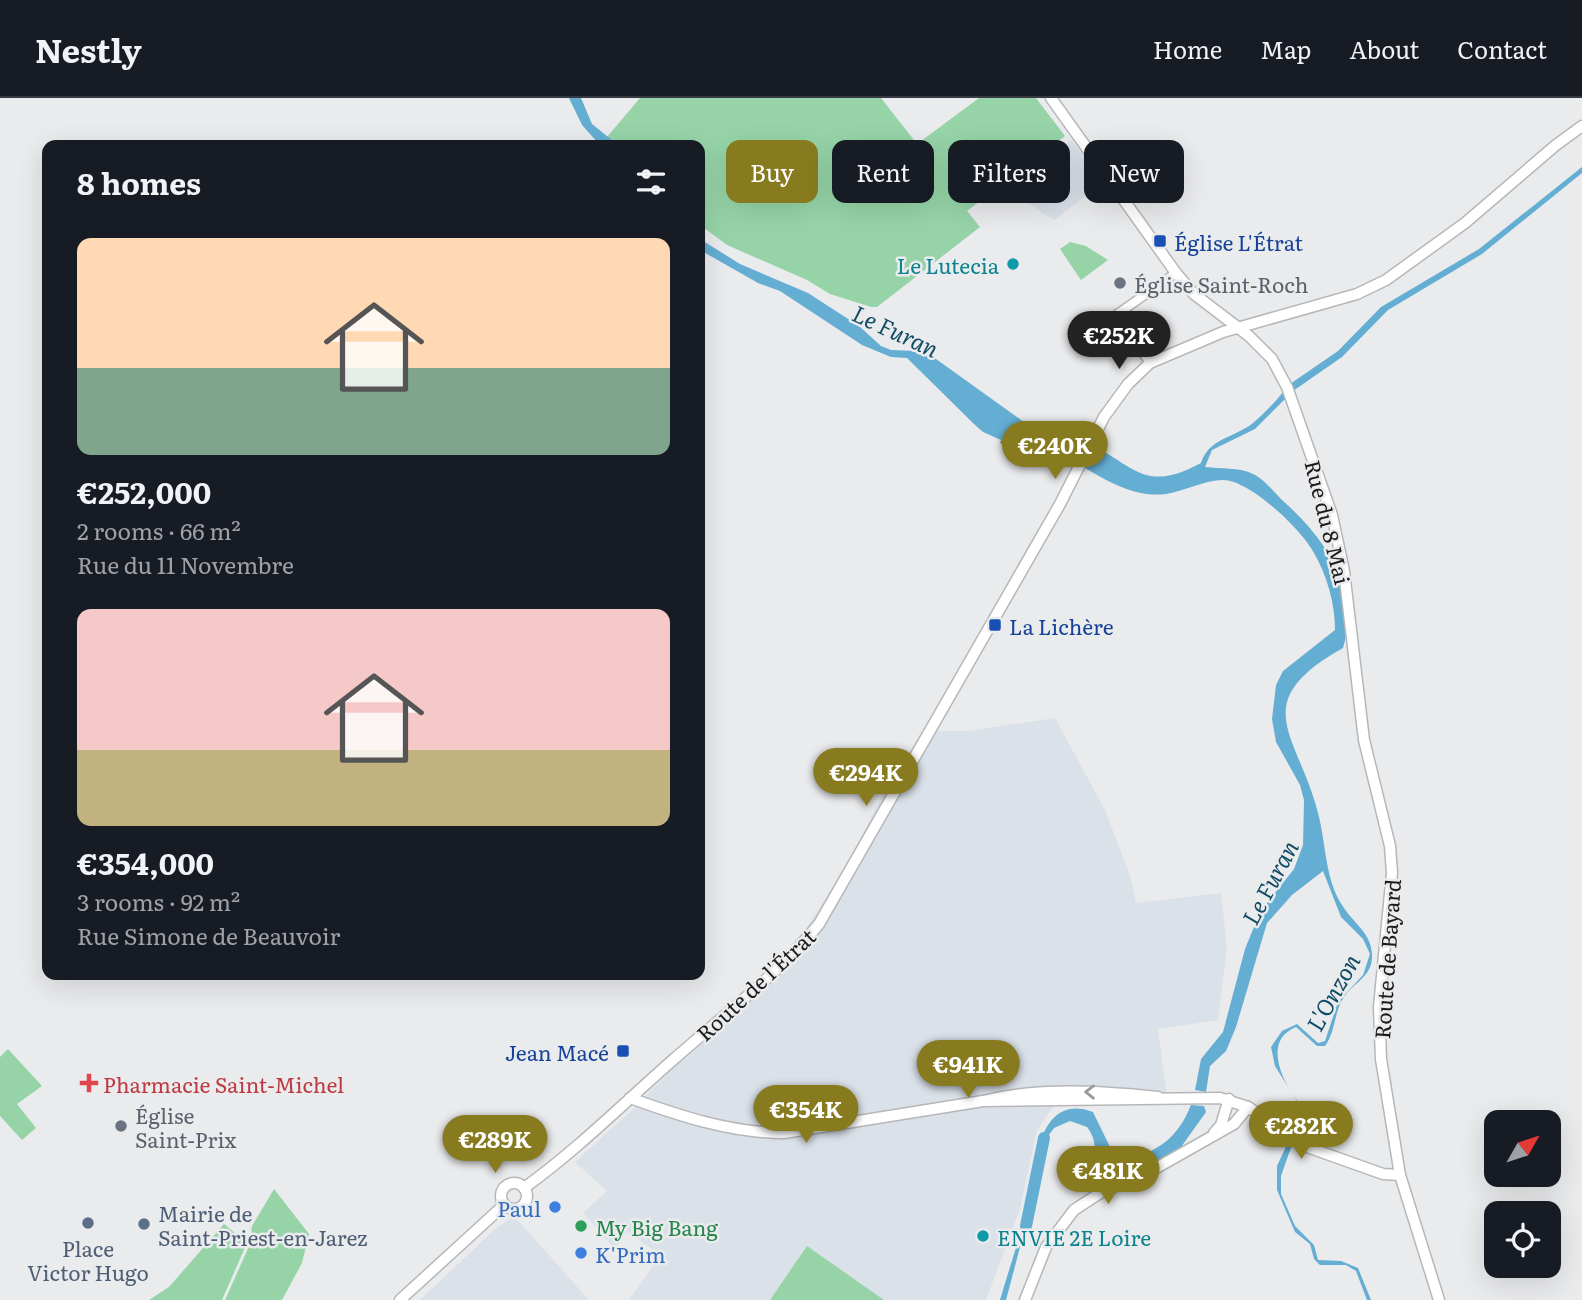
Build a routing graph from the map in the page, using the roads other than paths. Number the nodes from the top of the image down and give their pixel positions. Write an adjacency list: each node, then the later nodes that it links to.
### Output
1 (1051, 98): 3 (main road, Rue du 8 Mai)
2 (1582, 126): 4 (main road)
3 (1176, 273): 4 (main road, Rue du 8 Mai); 5 (street)
4 (1237, 327): 5 (main road); 6 (main road, Rue du 8 Mai)
5 (1150, 363): 7 (main road, Route de l'Étrat)
6 (1364, 740): 13 (main road, Route de Bayard)
7 (642, 1087): 8 (main road, Route de l'Étrat); 11 (main road)
8 (630, 1098): 11 (main road); 14 (main road, Route de l'Étrat)
9 (1229, 1100): 10 (main road); 11 (main road); 12 (main road)
10 (1248, 1107): 12 (main road); 13 (main road)
11 (663, 1110)
12 (1211, 1136): 17 (main road)
13 (1401, 1175): 18 (main road, Route de Bayard)
14 (524, 1188): 15 (main road); 15 (main road)
15 (504, 1205): 16 (main road)
16 (400, 1300)
17 (1026, 1300)
18 (1439, 1300)

